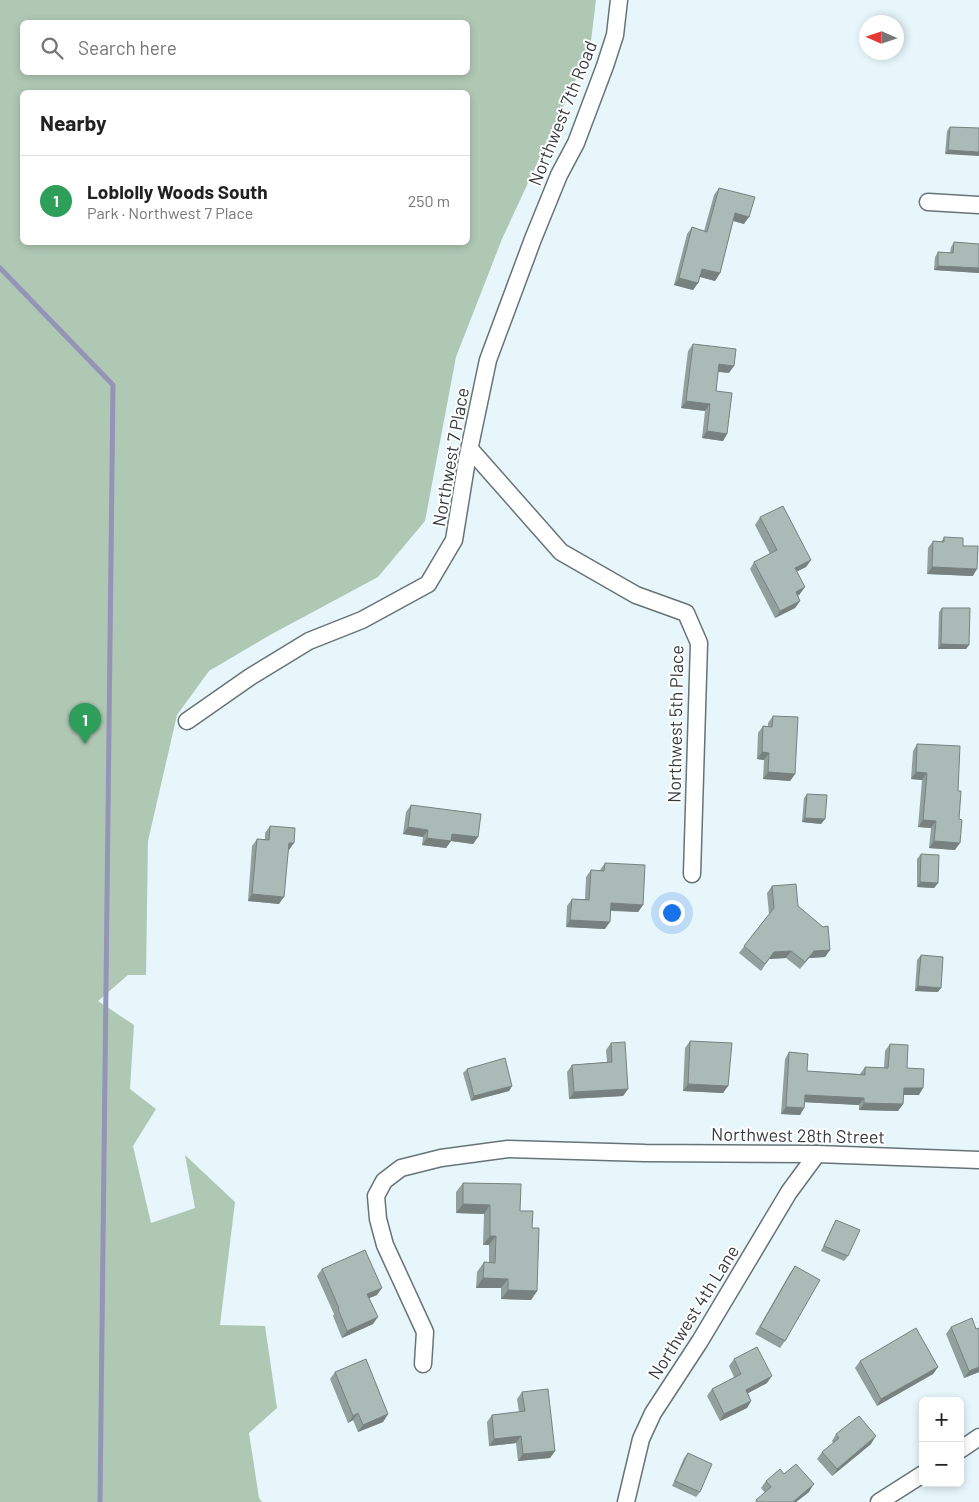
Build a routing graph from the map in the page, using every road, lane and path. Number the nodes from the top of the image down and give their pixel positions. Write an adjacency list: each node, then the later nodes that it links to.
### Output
1 (620, 0): 4 (street, Northwest 7th Road)
2 (928, 202): 3 (street)
3 (979, 205)
4 (533, 240): 5 (street, Northwest 7 Place)
5 (470, 449): 6 (street, Northwest 7 Place); 7 (street, Northwest 5th Place)
6 (187, 721)
7 (692, 874)
8 (817, 1154): 9 (street, Northwest 28th Street); 10 (street, Northwest 28th Street); 14 (street, Northwest 4th Lane)
9 (979, 1160)
10 (423, 1364)
11 (979, 1438): 12 (street)
12 (964, 1447)
13 (919, 1476): 15 (street)
14 (626, 1502)
15 (878, 1502)

